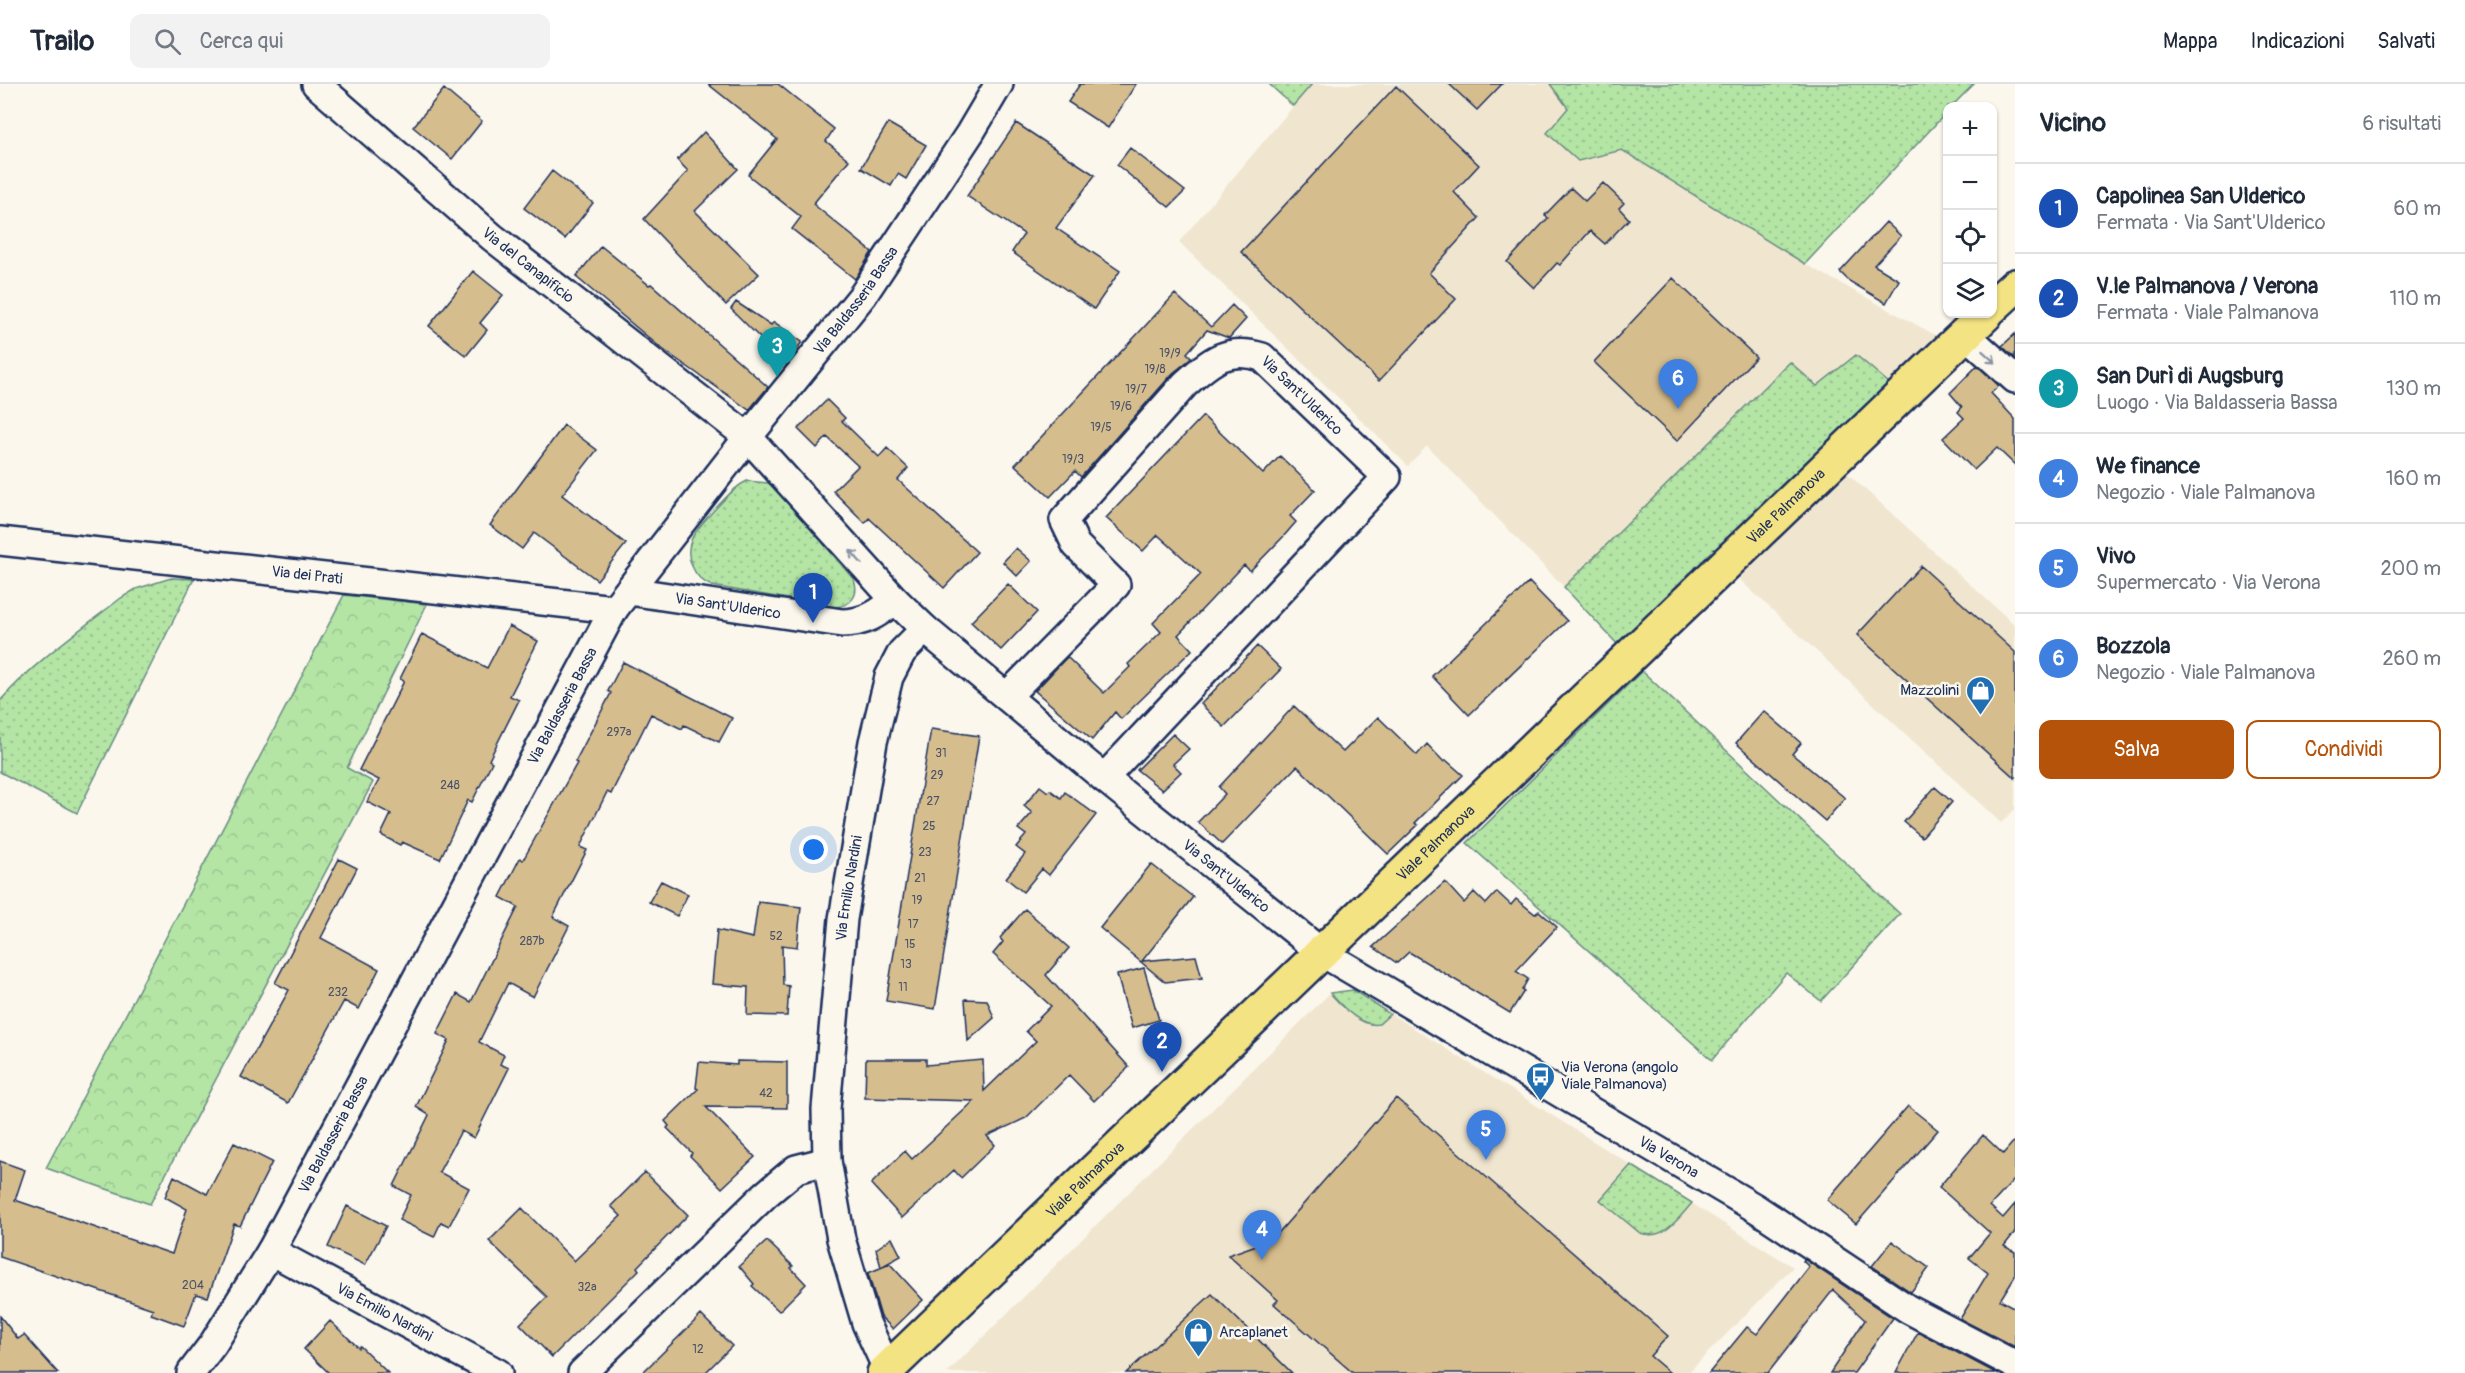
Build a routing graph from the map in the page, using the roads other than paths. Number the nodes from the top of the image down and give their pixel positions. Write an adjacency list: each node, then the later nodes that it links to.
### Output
1 (316, 84): 7 (street, Via del Canapificio)
2 (991, 87): 7 (street, Via Baldasseria Bassa)
3 (2015, 286): 4 (main road)
4 (1997, 302)
5 (1976, 324): 6 (street, one-way to 6); 14 (main road, Viale Palmanova)
6 (2015, 379)
7 (748, 437): 9 (street, Via Baldasseria Bassa); 10 (street, Via Sant'Ulderico, one-way to 7)
8 (0, 541): 9 (street, Via dei Prati)
9 (621, 600): 10 (street, Via Sant'Ulderico); 16 (street, Via Baldasseria Bassa)
10 (895, 600): 11 (street, Via Sant'Ulderico)
11 (925, 629): 12 (street, Via Sant'Ulderico); 15 (street, Via Emilio Nardini)
12 (1007, 696): 13 (street, Via Sant'Ulderico); 13 (street, Via Sant'Ulderico)
13 (1104, 778): 14 (street, Via Sant'Ulderico)
14 (1321, 952): 17 (street, Via Verona); 18 (main road, Viale Palmanova)
15 (827, 1161): 18 (street, Via Emilio Nardini); 21 (street)
16 (271, 1251): 19 (street, Via Baldasseria Bassa); 20 (street, Via Emilio Nardini)
17 (2015, 1365)
18 (887, 1372)
19 (191, 1373)
20 (498, 1373)
21 (582, 1373)

